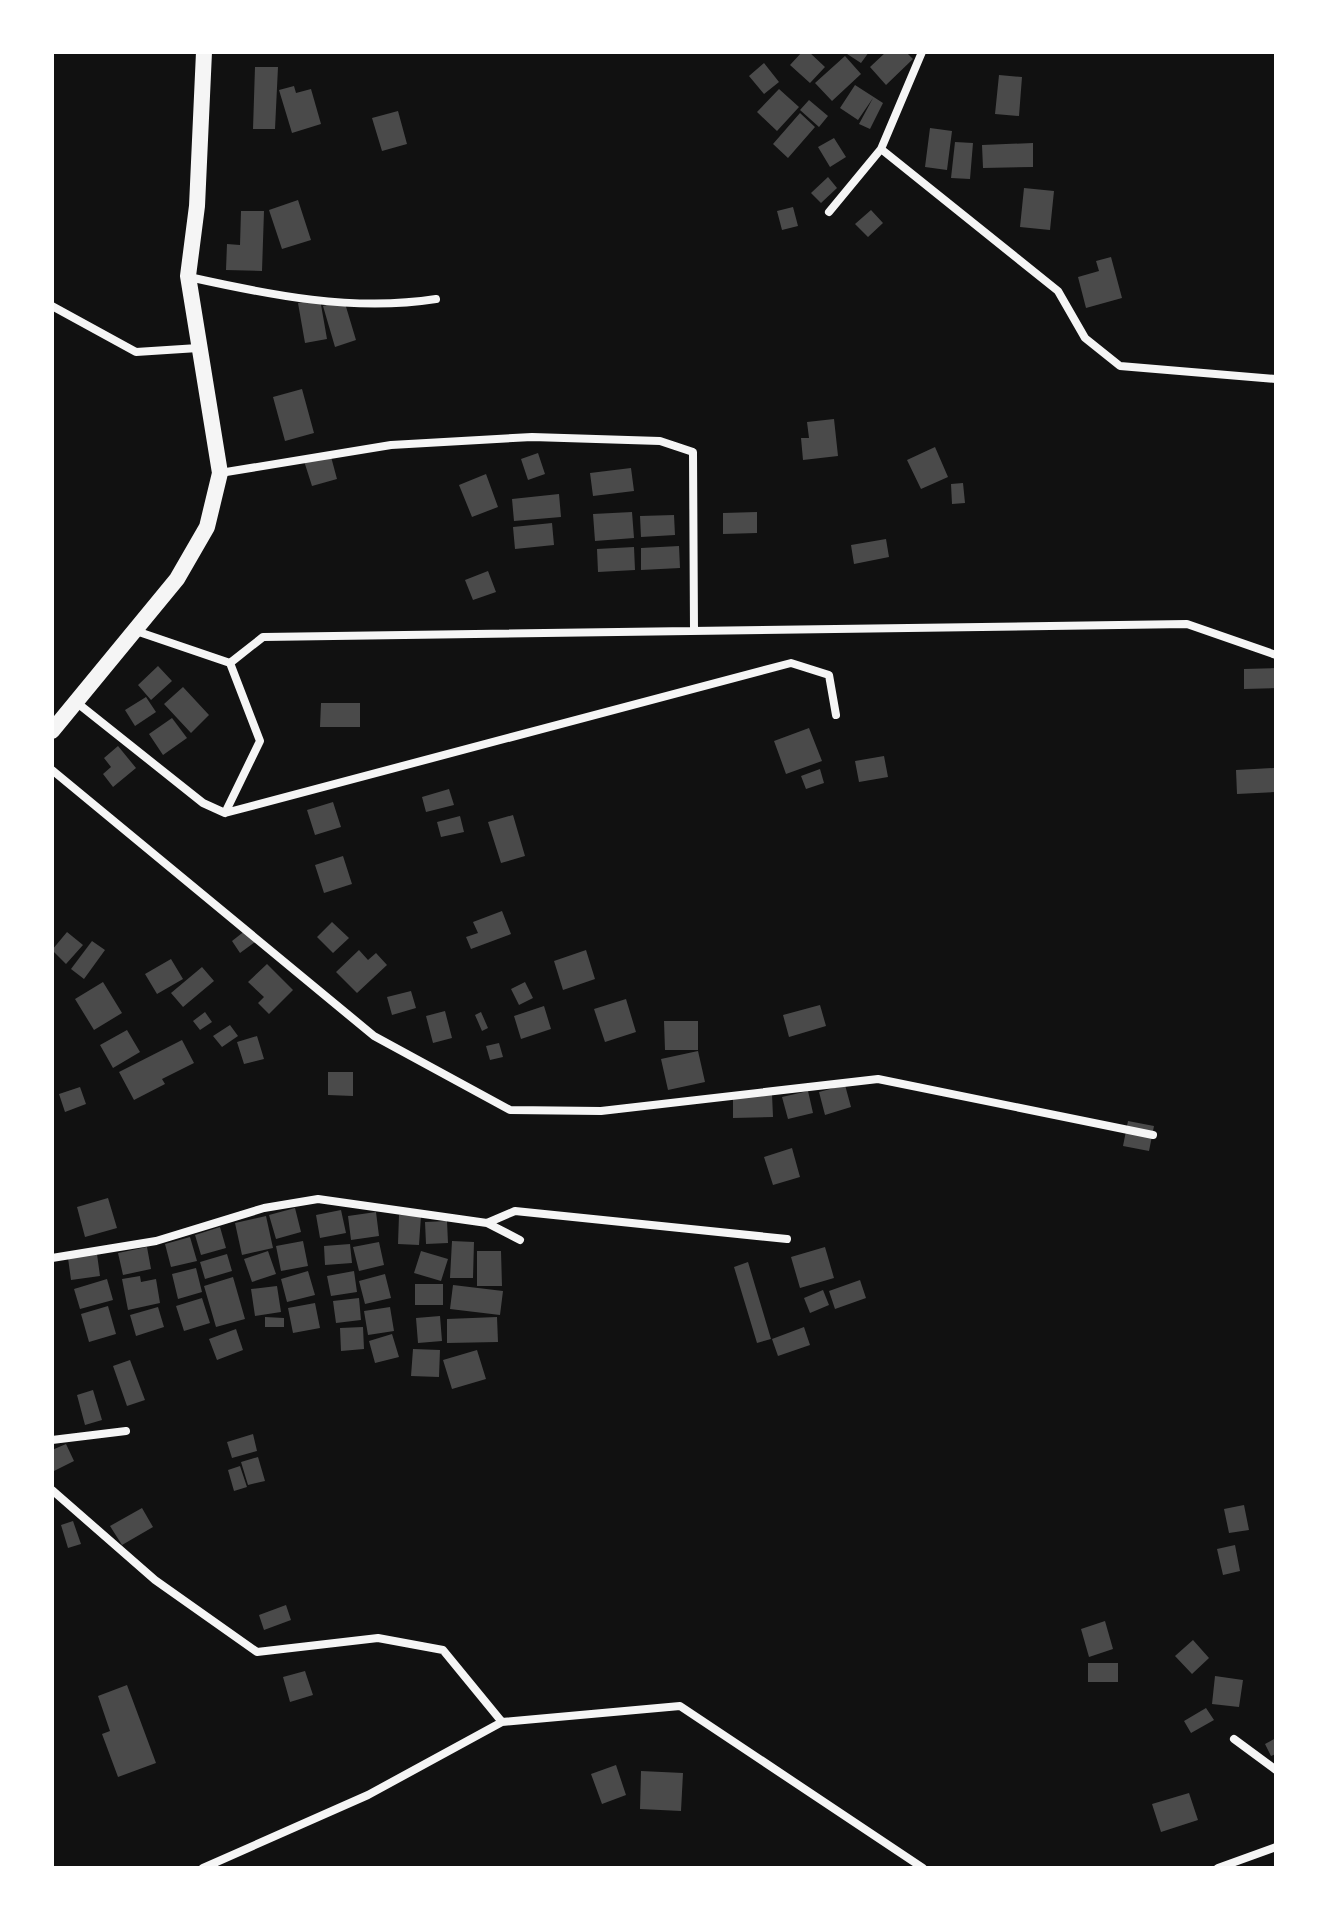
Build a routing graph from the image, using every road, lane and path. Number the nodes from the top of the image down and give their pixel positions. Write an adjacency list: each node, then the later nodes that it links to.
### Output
1 (204, 52): 5 (main road)
2 (922, 52): 3 (street)
3 (881, 149): 4 (street); 9 (street)
4 (829, 212)
5 (188, 276): 6 (street); 8 (main road)
6 (436, 299)
7 (52, 306): 8 (street)
8 (198, 348): 10 (main road)
9 (1276, 379)
10 (220, 473): 11 (street); 12 (main road)
11 (694, 630): 13 (street); 14 (street)
12 (136, 631): 14 (street); 15 (main road)
13 (1276, 655)
14 (230, 663): 19 (street)
15 (76, 702): 17 (main road); 19 (street)
16 (836, 715): 19 (street)
17 (52, 731)
18 (52, 770): 20 (street)
19 (225, 813)
20 (1153, 1135)
21 (487, 1223): 22 (street); 23 (street); 24 (street)
22 (787, 1239)
23 (520, 1240)
24 (52, 1258)
25 (126, 1431): 26 (street)
26 (52, 1440)
27 (52, 1490): 28 (street)
28 (502, 1722): 32 (street); 33 (street)
29 (1234, 1739): 30 (street)
30 (1276, 1770)
31 (1276, 1847): 34 (street)
32 (203, 1868)
33 (923, 1868)
34 (1218, 1868)

